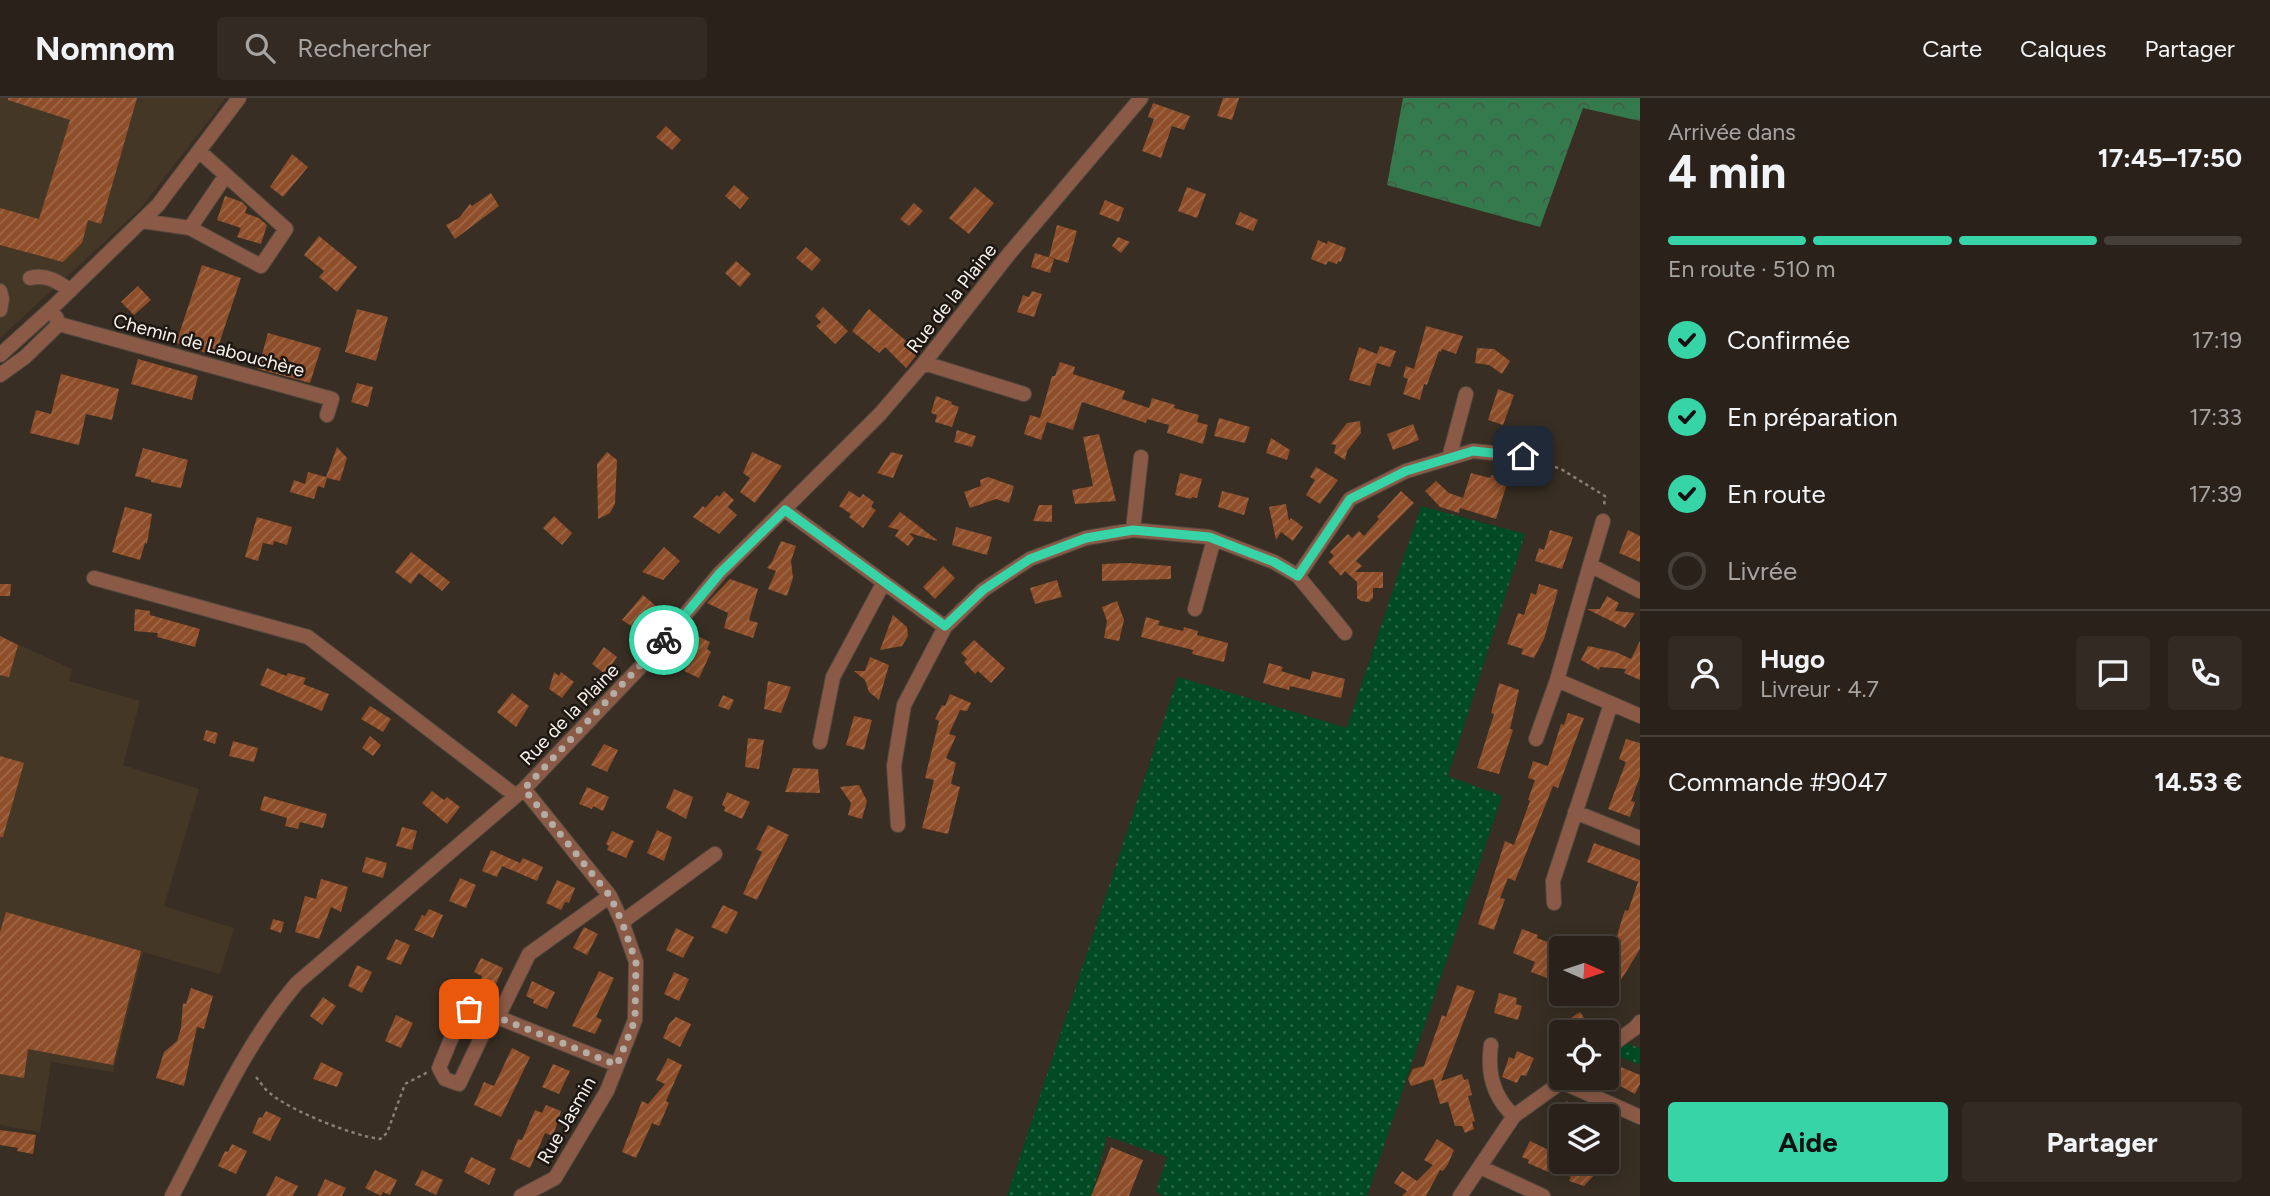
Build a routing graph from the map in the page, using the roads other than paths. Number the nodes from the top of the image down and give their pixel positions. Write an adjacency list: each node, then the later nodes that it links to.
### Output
1 (239, 98): 3 (street)
2 (1141, 98): 14 (street, Rue de la Plaine)
3 (198, 151): 4 (street); 5 (street)
4 (226, 175): 6 (street); 6 (street)
5 (142, 221): 6 (street); 9 (street)
6 (190, 228)
7 (30, 278): 9 (street)
8 (0, 291): 11 (street)
9 (70, 291): 10 (street)
10 (52, 308): 12 (street); 13 (street)
11 (0, 310)
12 (59, 324): 15 (street); 18 (street, Chemin de Labouchère)
13 (0, 355)
14 (924, 363): 16 (street); 22 (street, Rue de la Plaine)
15 (0, 375)
16 (1024, 394)
17 (1466, 394): 21 (street)
18 (327, 415)
19 (1523, 456): 21 (street)
20 (1141, 457): 24 (street)
21 (1449, 458): 27 (street)
22 (785, 510): 29 (street); 39 (street, Rue de la Plaine)
23 (1603, 521): 26 (street)
24 (1133, 530): 25 (street); 32 (street)
25 (1214, 539): 27 (street); 31 (street)
26 (1591, 565): 30 (street); 34 (street)
27 (1298, 576): 33 (street)
28 (94, 578): 39 (street, Rue Jasmin)
29 (884, 582): 32 (street); 38 (street)
30 (1640, 591)
31 (1195, 609)
32 (945, 626): 41 (street)
33 (1345, 633)
34 (1557, 680): 35 (street); 37 (street)
35 (1611, 704): 36 (street); 40 (street)
36 (1640, 716)
37 (1536, 739)
38 (820, 742)
39 (520, 793): 44 (street, Rue Jasmin); 57 (street, Rue de la Plaine)
40 (1575, 812): 42 (street); 45 (street)
41 (898, 825)
42 (1640, 838)
43 (715, 853): 46 (street)
44 (610, 896): 46 (street, Rue Jasmin); 47 (street)
45 (1555, 903)
46 (622, 922): 51 (street, Rue Jasmin)
47 (495, 1016): 47 (street); 51 (street)
48 (1640, 1022): 49 (street)
49 (1619, 1040)
50 (1491, 1045): 54 (street)
51 (617, 1065): 58 (street, Rue Jasmin)
52 (1550, 1090): 54 (street)
53 (1585, 1090): 55 (street)
54 (1514, 1116): 56 (street)
55 (1640, 1117)
56 (1480, 1167): 59 (street); 60 (street)
57 (172, 1196)
58 (521, 1196)
59 (1460, 1196)
60 (1543, 1196)

